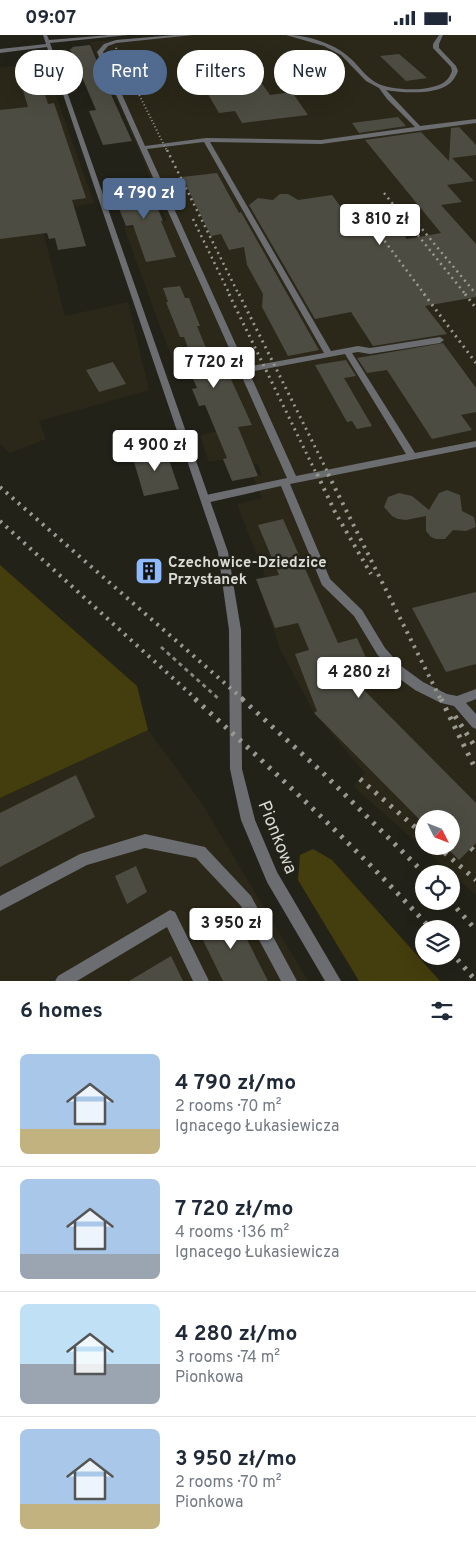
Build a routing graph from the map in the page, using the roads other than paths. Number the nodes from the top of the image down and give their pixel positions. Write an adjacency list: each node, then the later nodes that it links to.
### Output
1 (126, 35): 5 (street)
2 (191, 35): 11 (street)
3 (288, 35): 7 (street)
4 (441, 35): 7 (street)
5 (47, 41): 6 (street); 19 (street, Pionkowa)
6 (0, 51)
7 (382, 88): 9 (street)
8 (476, 121): 9 (street)
9 (419, 128): 10 (street)
10 (206, 140): 11 (street); 14 (street)
11 (144, 148): 15 (street)
12 (440, 340): 13 (street)
13 (347, 351): 14 (street); 17 (street)
14 (330, 355): 15 (street)
15 (244, 370): 18 (street)
16 (476, 444): 17 (street)
17 (412, 457): 18 (street)
18 (289, 481): 19 (street); 21 (street)
19 (206, 499): 27 (street, Pionkowa)
20 (476, 694): 21 (street)
21 (457, 701): 22 (street)
22 (476, 723)
23 (0, 904): 26 (street)
24 (63, 981): 25 (street)
25 (201, 981)
26 (289, 981)
27 (333, 981)

